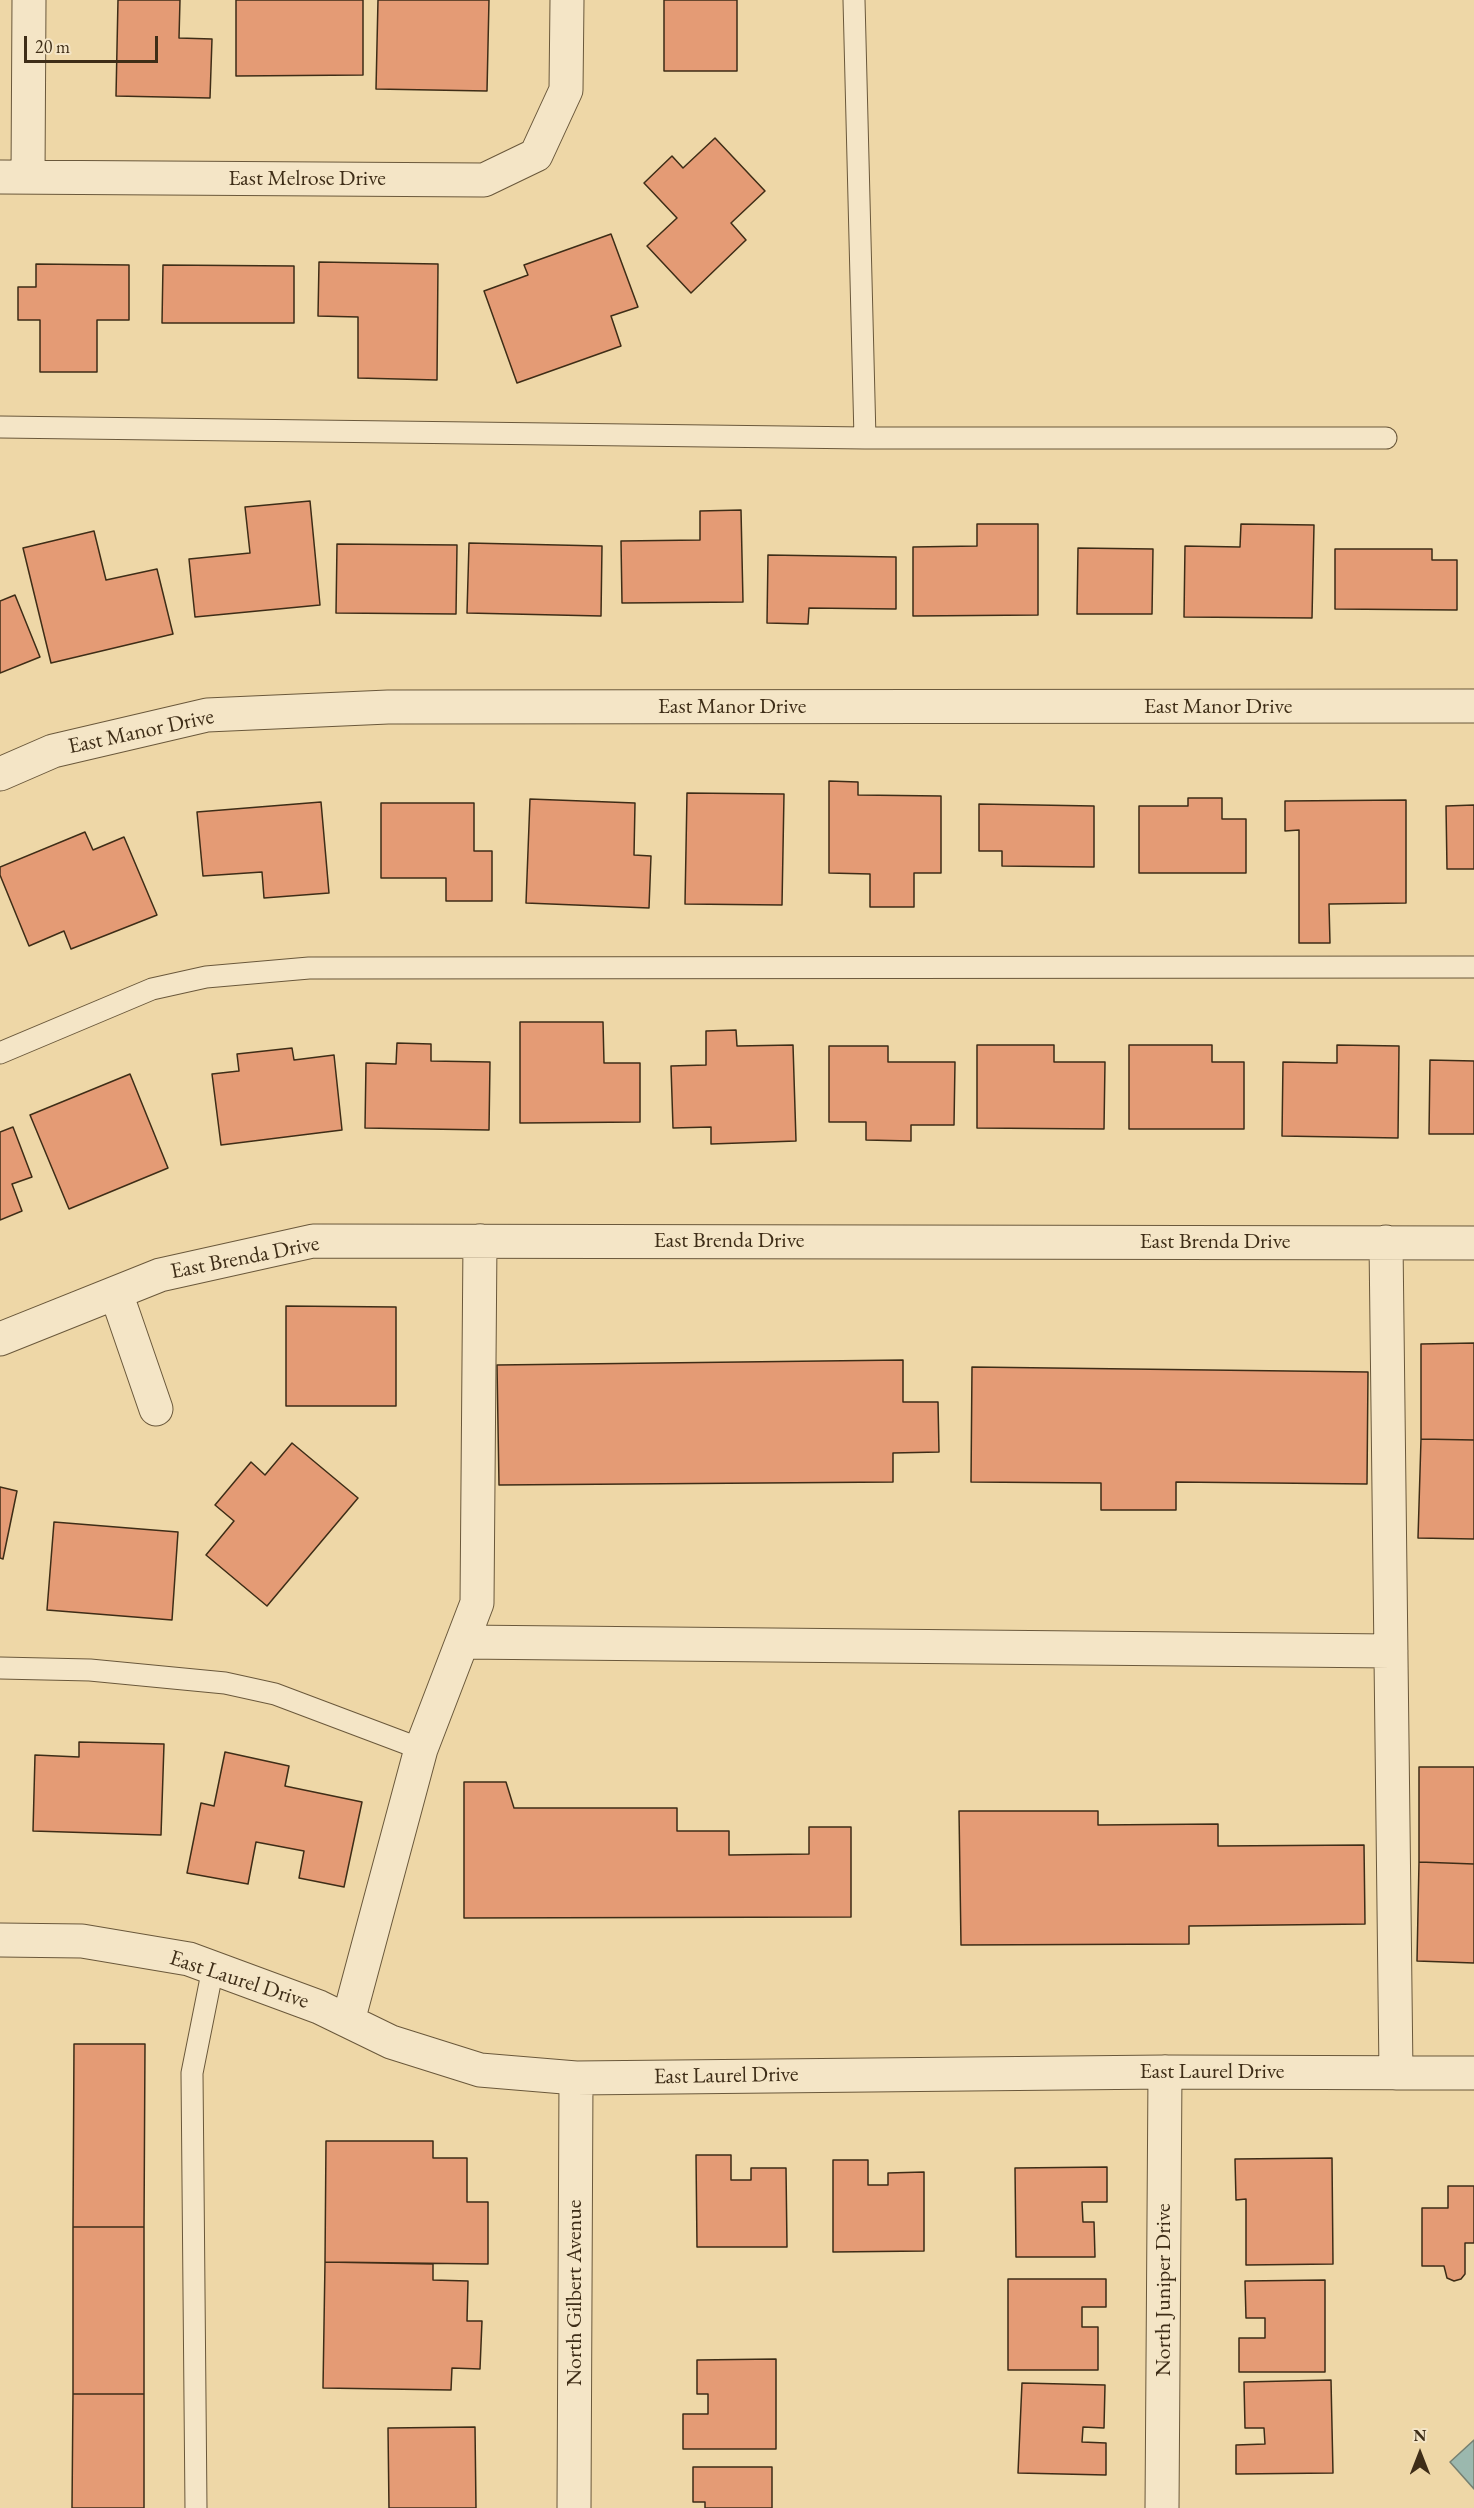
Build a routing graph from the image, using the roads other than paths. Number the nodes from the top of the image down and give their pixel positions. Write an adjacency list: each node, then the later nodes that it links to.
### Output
1 (29, 0): 4 (street)
2 (567, 0): 4 (street, East Melrose Drive)
3 (854, 0): 6 (lane)
4 (14, 177)
5 (0, 427): 6 (lane)
6 (865, 438): 7 (lane)
7 (1386, 438)
8 (1474, 706): 9 (street, East Manor Drive)
9 (0, 774)
10 (1474, 967): 11 (lane)
11 (0, 1053)
12 (480, 1241): 13 (street, East Brenda Drive); 15 (street, East Brenda Drive); 18 (street)
13 (1386, 1242): 14 (street, East Brenda Drive); 19 (street)
14 (1474, 1242)
15 (116, 1293): 16 (street, East Brenda Drive); 17 (street)
16 (0, 1339)
17 (156, 1409)
18 (462, 1642): 19 (street); 21 (street)
19 (1391, 1650): 26 (street)
20 (0, 1668): 21 (lane)
21 (421, 1749): 24 (street)
22 (0, 1940): 23 (street, East Laurel Drive)
23 (213, 1968): 24 (street, East Laurel Drive); 29 (lane)
24 (348, 2021): 28 (street, East Laurel Drive)
25 (1165, 2072): 26 (street, East Laurel Drive); 28 (street, East Laurel Drive); 31 (street, North Juniper Drive)
26 (1396, 2073): 27 (street, East Laurel Drive)
27 (1474, 2073)
28 (576, 2078): 30 (street, North Gilbert Avenue)
29 (196, 2508)
30 (574, 2508)
31 (1162, 2508)

